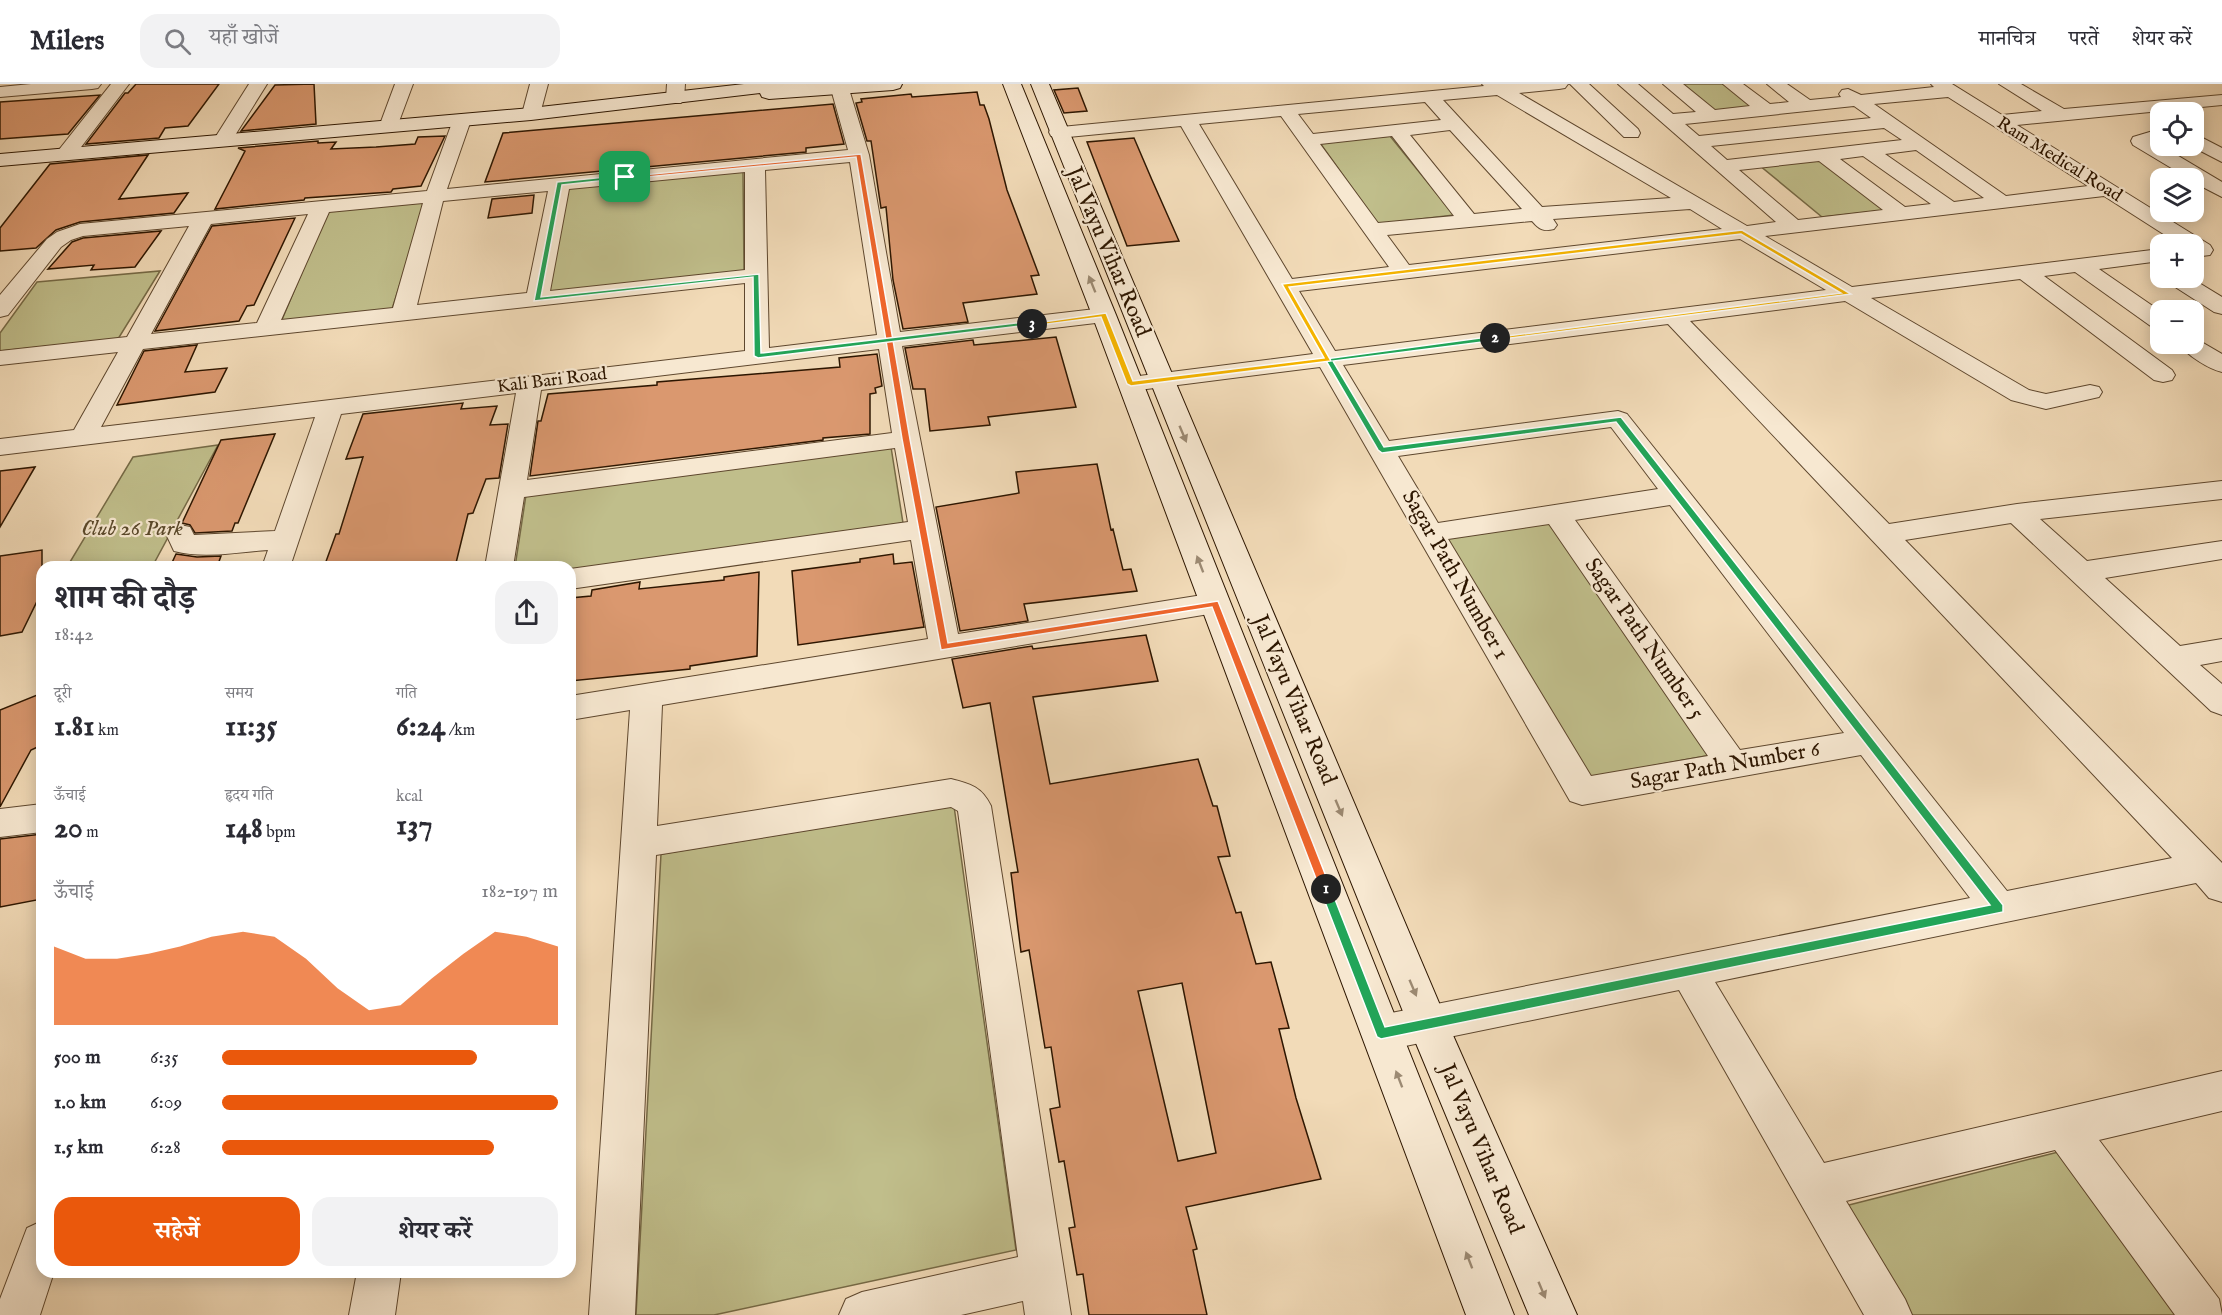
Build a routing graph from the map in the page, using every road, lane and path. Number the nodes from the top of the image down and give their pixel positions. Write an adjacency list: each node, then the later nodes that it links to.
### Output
1 (92, 84): 19 (street)
2 (120, 84): 59 (street)
3 (258, 84): 53 (street)
4 (404, 84): 45 (street)
5 (539, 84): 35 (street)
6 (792, 84): 25 (street)
7 (893, 84): 23 (street)
8 (1012, 84): 97 (street, Jal Vayu Vihar Road, one-way to 8)
9 (1040, 84): 48 (street, Jal Vayu Vihar Road)
10 (1559, 84): 20 (street)
11 (1579, 84): 49 (street)
12 (1627, 84): 40 (street)
13 (1672, 84): 37 (street)
14 (1732, 84): 33 (street)
15 (1776, 84): 30 (street)
16 (1833, 84): 28 (street)
17 (2008, 84): 36 (street)
18 (2215, 84): 22 (street)
19 (23, 87): 24 (street)
20 (1495, 87): 26 (street); 73 (street)
21 (1945, 87): 28 (street); 42 (street, Ram Medical Road)
22 (2222, 88)
23 (840, 89): 25 (street); 60 (street)
24 (0, 92)
25 (675, 92): 35 (street)
26 (1429, 96): 32 (street); 44 (street)
27 (2222, 99): 29 (street)
28 (1856, 100): 30 (street); 43 (street)
29 (2193, 102)
30 (1806, 106): 33 (street)
31 (2150, 106): 34 (street)
32 (1286, 110): 39 (street); 52 (street)
33 (1766, 110): 37 (street)
34 (2107, 111): 36 (street); 50 (street)
35 (531, 114): 38 (street)
36 (2061, 115): 42 (street)
37 (1712, 116): 40 (street)
38 (462, 120): 45 (street); 70 (street)
39 (1187, 120): 48 (street); 90 (street, Sagar Path Number 1)
40 (1669, 120): 54 (street)
41 (2204, 120): 46 (street)
42 (1999, 121): 68 (street, Ram Medical Road)
43 (1887, 122): 54 (street); 55 (street)
44 (1455, 124): 47 (street); 76 (street)
45 (388, 127): 53 (street)
46 (2204, 129)
47 (1397, 131): 52 (street); 79 (street)
48 (1058, 132): 109 (street, Jal Vayu Vihar Road)
49 (1631, 133)
50 (2150, 133)
51 (2150, 139): 57 (street)
52 (1308, 140): 81 (street)
53 (222, 141): 59 (street)
54 (1695, 142): 66 (street)
55 (1919, 144): 58 (street); 72 (street)
56 (2204, 145): 63 (street)
57 (2150, 147)
58 (1868, 150): 61 (street); 75 (street)
59 (65, 155): 64 (street)
60 (859, 155): 65 (street); 101 (street)
61 (1823, 155): 66 (street); 77 (street)
62 (2164, 156): 69 (street)
63 (2222, 156)
64 (0, 160)
65 (755, 164): 67 (street); 89 (street)
66 (1722, 166): 80 (street)
67 (560, 183): 70 (street); 93 (street)
68 (2107, 190): 72 (street); 83 (street, Ram Medical Road)
69 (2222, 193): 71 (street)
70 (435, 195): 74 (street); 96 (street)
71 (2204, 197)
72 (2002, 202): 75 (street)
73 (1692, 203): 76 (street); 82 (street)
74 (321, 207): 78 (street); 100 (street)
75 (1949, 208): 77 (street)
76 (1537, 214): 79 (street); 84 (street)
77 (1901, 214): 80 (street)
78 (204, 218): 95 (street); 102 (street)
79 (1469, 221): 81 (street)
80 (1793, 226): 82 (street)
81 (1374, 230): 87 (street)
82 (1742, 232): 84 (street); 92 (street)
83 (2206, 250)
84 (1572, 252): 87 (street)
85 (2150, 259): 86 (street)
86 (2079, 265): 88 (street); 98 (street)
87 (1403, 272): 90 (street)
88 (2024, 272): 92 (street); 108 (street)
89 (756, 275): 93 (street); 104 (street)
90 (1285, 286): 106 (street, Sagar Path Number 1)
91 (2193, 288): 94 (street)
92 (1848, 294): 99 (street); 111 (street)
93 (537, 299): 96 (street)
94 (2222, 307)
95 (0, 310)
96 (403, 314): 100 (street)
97 (1104, 315): 101 (street, Kali Bari Road); 109 (street, Jal Vayu Vihar Road)
98 (2150, 315)
99 (1673, 316): 106 (street); 125 (street)
100 (266, 329): 102 (street)
101 (890, 341): 104 (street, Kali Bari Road); 114 (street)
102 (134, 343): 105 (street); 113 (street)
103 (2204, 353): 107 (street)
104 (758, 356): 110 (street, Kali Bari Road)
105 (0, 358)
106 (1328, 359): 109 (street); 116 (street, Sagar Path Number 1)
107 (2222, 365)
108 (2163, 375)
109 (1146, 382): 132 (street, Jal Vayu Vihar Road, one-way to 109); 148 (street, Jal Vayu Vihar Road, one-way to 148)
110 (530, 383): 112 (street, Kali Bari Road); 117 (street)
111 (2090, 392)
112 (331, 407): 113 (street, Kali Bari Road); 126 (street)
113 (83, 437): 115 (street, Kali Bari Road)
114 (906, 439): 117 (street); 122 (street)
115 (0, 447)
116 (1382, 450): 119 (street); 123 (street, Sagar Path Number 1)
117 (512, 490): 129 (street)
118 (2222, 490): 121 (street)
119 (1676, 495): 120 (street); 139 (street)
120 (1556, 513): 123 (street); 140 (street, Sagar Path Number 5)
121 (2017, 513): 125 (street); 130 (street)
122 (924, 529): 131 (street); 133 (street)
123 (1430, 533): 141 (street, Sagar Path Number 1)
124 (180, 534): 126 (street)
125 (1882, 534): 145 (street)
126 (286, 539): 128 (street)
127 (2222, 550): 130 (street)
128 (278, 561)
129 (500, 561)
130 (2081, 572): 135 (street)
131 (576, 578)
132 (1215, 603): 133 (street); 149 (street, Jal Vayu Vihar Road)
133 (945, 647): 136 (street)
134 (2222, 650): 135 (street)
135 (2174, 658): 137 (street)
136 (647, 696): 138 (street); 144 (street)
137 (2222, 703)
138 (576, 707)
139 (1869, 741): 140 (street, Sagar Path Number 6); 146 (street)
140 (1732, 765): 141 (street, Sagar Path Number 6)
141 (1581, 791)
142 (36, 819): 143 (street)
143 (0, 823)
144 (639, 843): 155 (street); 158 (street)
145 (2212, 877): 146 (street)
146 (1999, 908): 147 (street)
147 (1688, 971): 148 (street); 152 (street)
148 (1428, 1024): 149 (street); 161 (street, Jal Vayu Vihar Road, one-way to 161)
149 (1381, 1033): 160 (street, Jal Vayu Vihar Road, one-way to 149)
150 (2222, 1091): 151 (street)
151 (2064, 1128): 152 (street); 163 (street)
152 (1814, 1186): 162 (street)
153 (36, 1260): 156 (street)
154 (378, 1278): 157 (street)
155 (1045, 1294): 159 (street)
156 (17, 1315)
157 (372, 1315)
158 (612, 1315)
159 (861, 1315)
160 (1490, 1315)
161 (1552, 1315)
162 (1889, 1315)
163 (2203, 1315)

